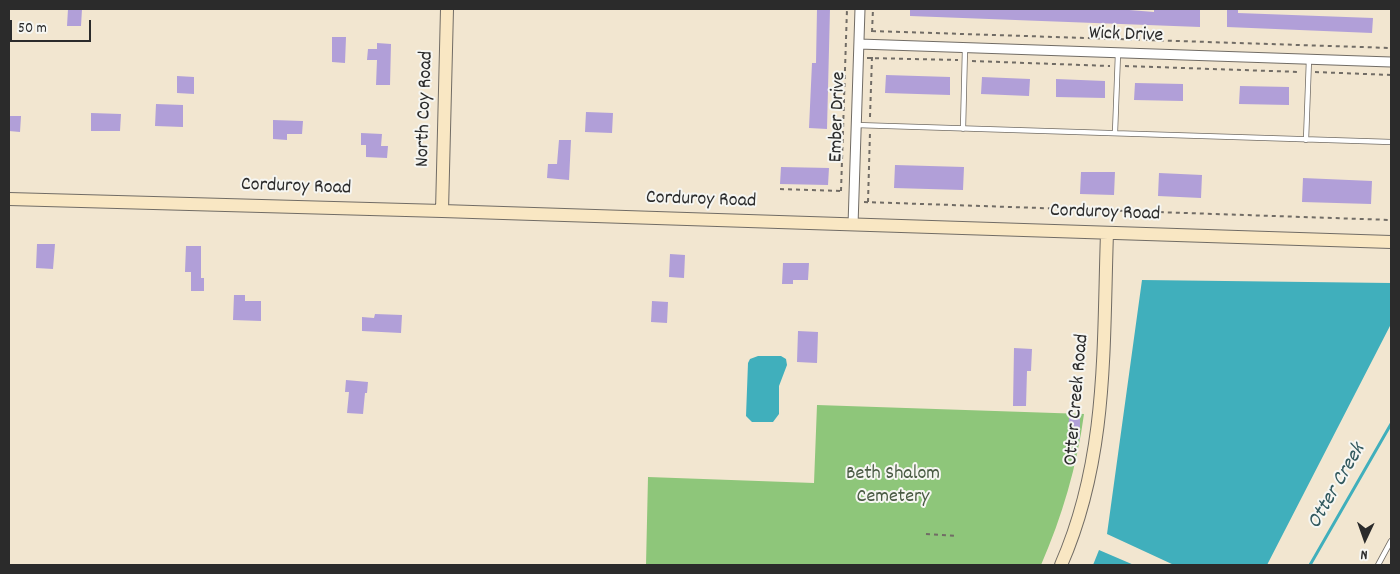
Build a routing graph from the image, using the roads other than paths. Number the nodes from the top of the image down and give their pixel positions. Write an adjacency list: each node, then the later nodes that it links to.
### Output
1 (447, 9): 14 (street, North Coy Road)
2 (860, 9): 3 (street, Ember Drive)
3 (859, 44): 4 (street, Wick Drive); 8 (street, Ember Drive)
4 (965, 48): 5 (street, Wick Drive); 9 (lane)
5 (1118, 53): 6 (street, Wick Drive); 10 (lane)
6 (1309, 59): 7 (street, Wick Drive); 11 (lane)
7 (1391, 62)
8 (856, 125): 9 (lane); 15 (street, Ember Drive)
9 (963, 129): 10 (lane)
10 (1115, 134): 11 (lane)
11 (1306, 140): 12 (lane)
12 (1391, 142)
13 (9, 199): 14 (street, Corduroy Road)
14 (442, 211): 15 (street, Corduroy Road)
15 (853, 226): 16 (street, Corduroy Road)
16 (1107, 233): 17 (street, Corduroy Road); 19 (street, Otter Creek Road)
17 (1391, 242)
18 (1391, 541): 20 (lane)
19 (1061, 565)
20 (1378, 565)

